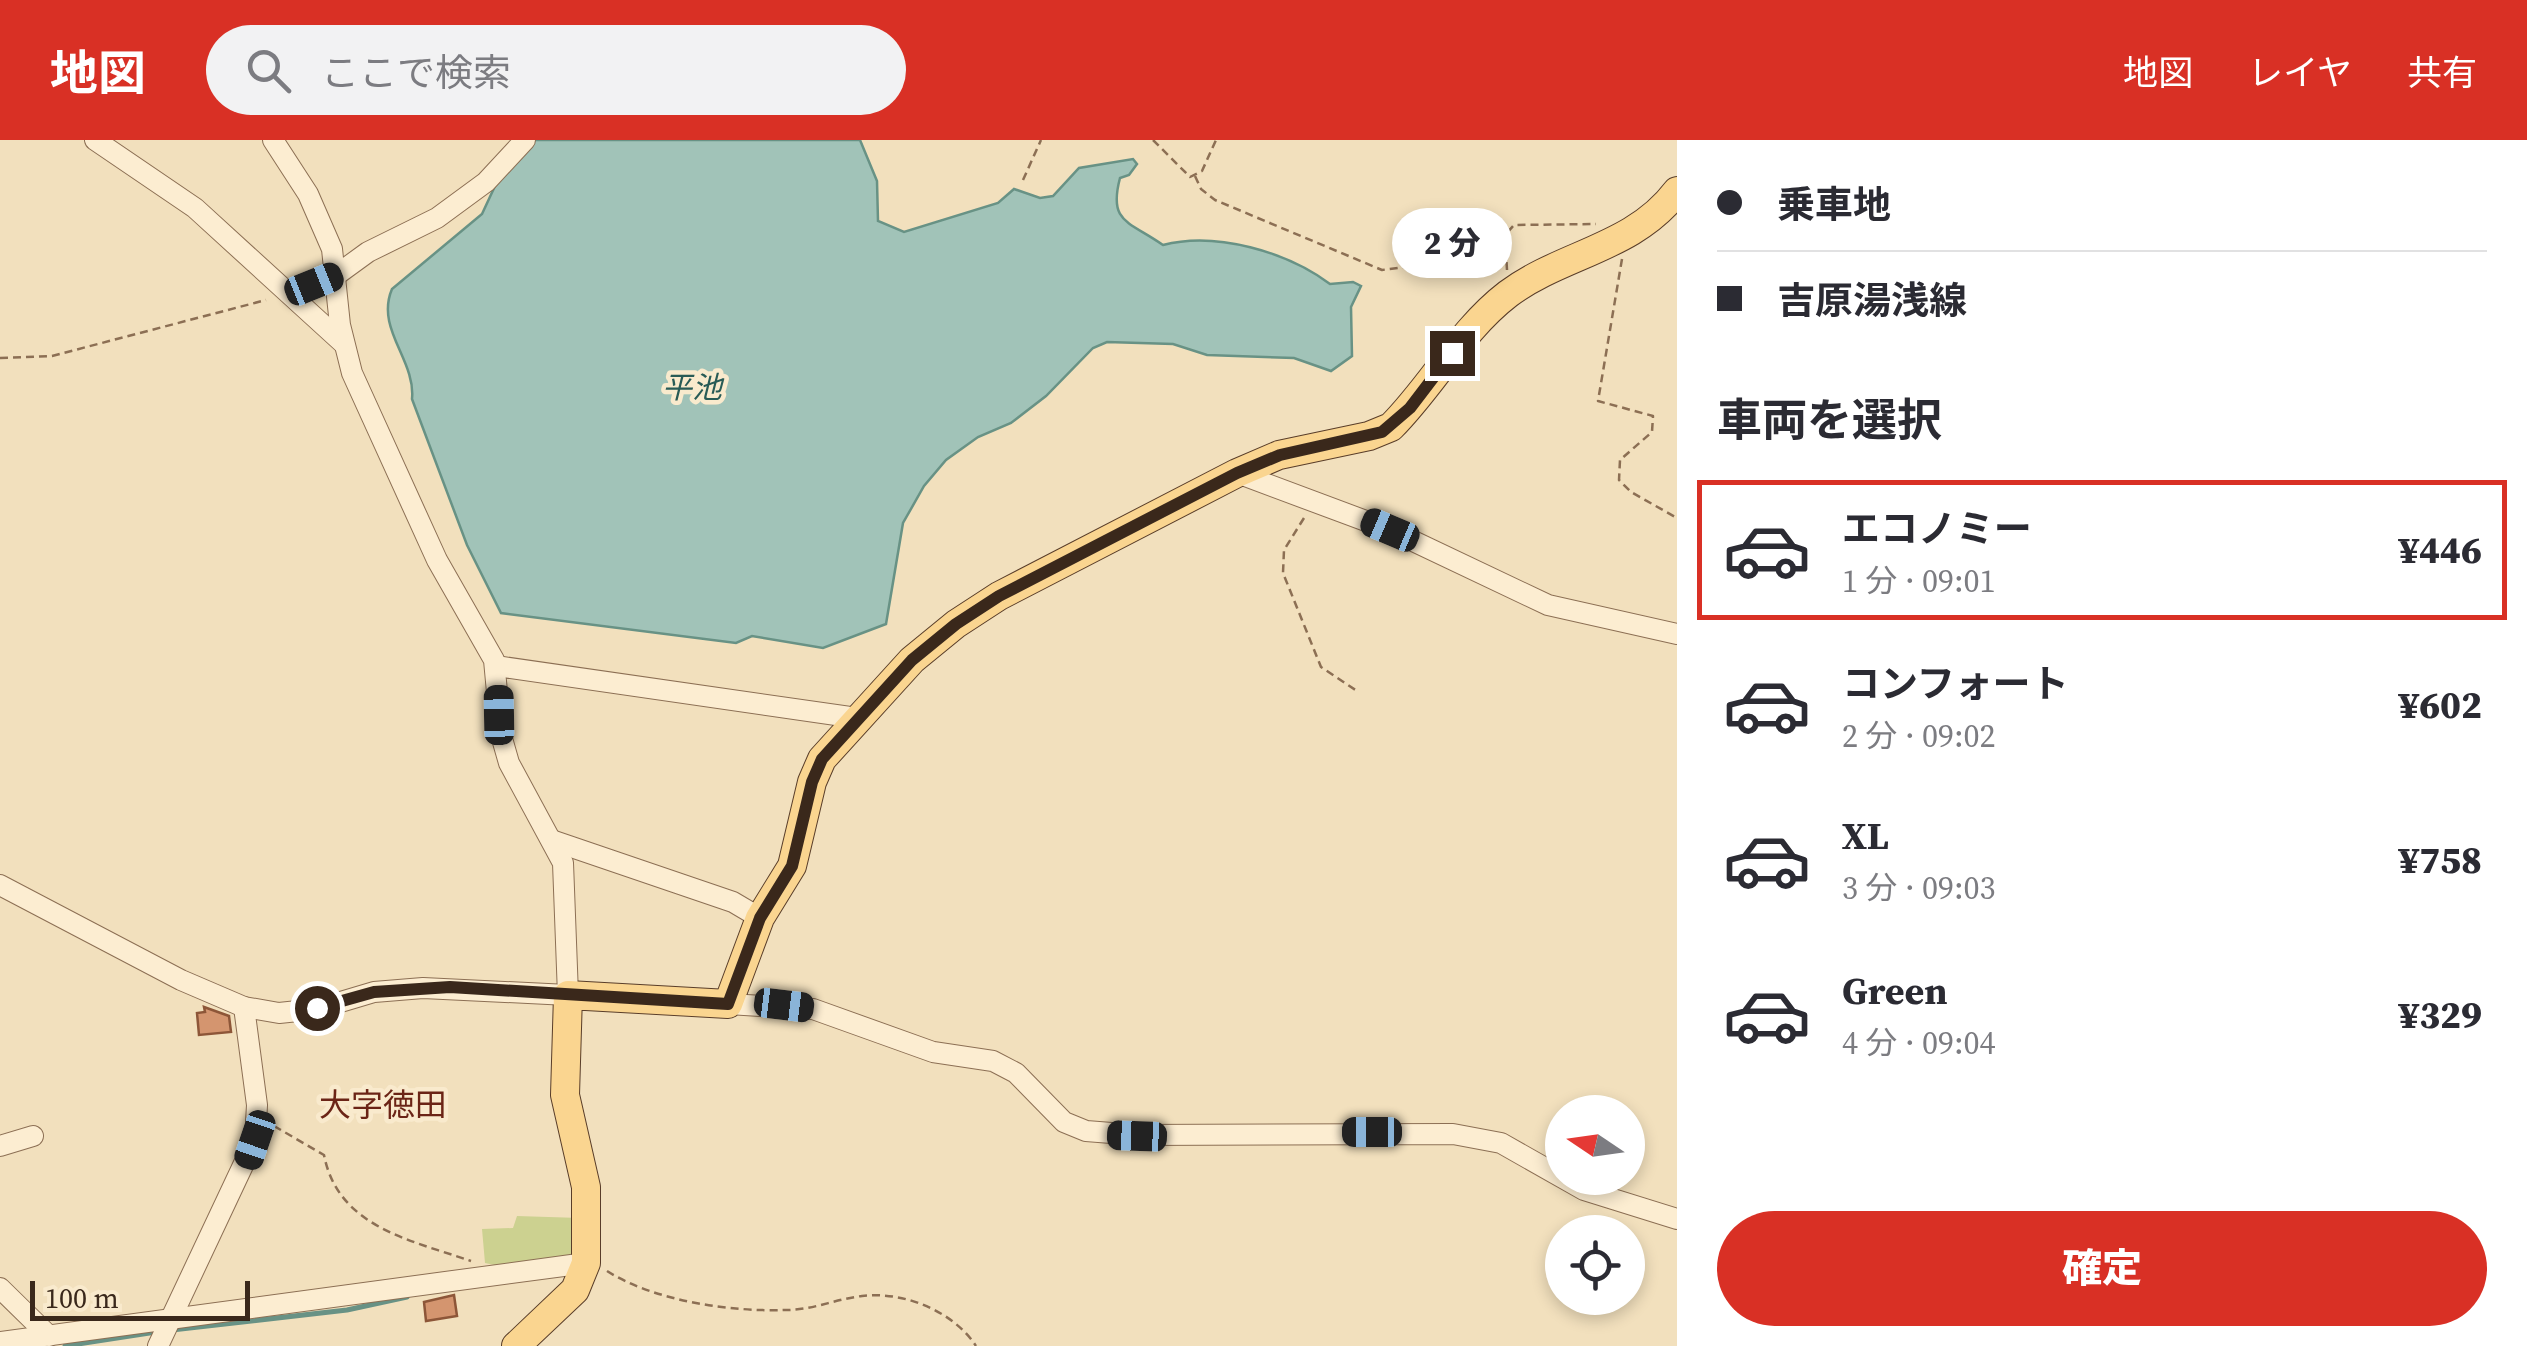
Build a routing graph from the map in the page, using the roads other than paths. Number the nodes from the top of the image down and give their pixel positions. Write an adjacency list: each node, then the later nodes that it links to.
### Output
1 (96, 140): 6 (street)
2 (273, 140): 5 (street)
3 (525, 140): 5 (street)
4 (1671, 207): 8 (main road)
5 (336, 276): 6 (street); 7 (street)
6 (292, 293): 7 (street)
7 (344, 344): 10 (street)
8 (1237, 473): 9 (street); 11 (main road)
9 (1677, 634)
10 (496, 666): 11 (street); 12 (street)
11 (857, 718): 14 (main road)
12 (554, 841): 14 (street); 15 (street)
13 (0, 885): 17 (street)
14 (760, 918): 16 (main road)
15 (568, 995): 16 (main road); 17 (street); 21 (main road)
16 (728, 1004): 20 (street)
17 (244, 1006): 23 (street)
18 (33, 1136): 19 (street)
19 (0, 1146)
20 (1677, 1220)
21 (586, 1258): 23 (street); 27 (main road)
22 (0, 1288): 24 (street)
23 (169, 1320): 24 (street); 26 (street)
24 (49, 1336): 25 (street)
25 (0, 1342)
26 (158, 1346)
27 (516, 1346)

